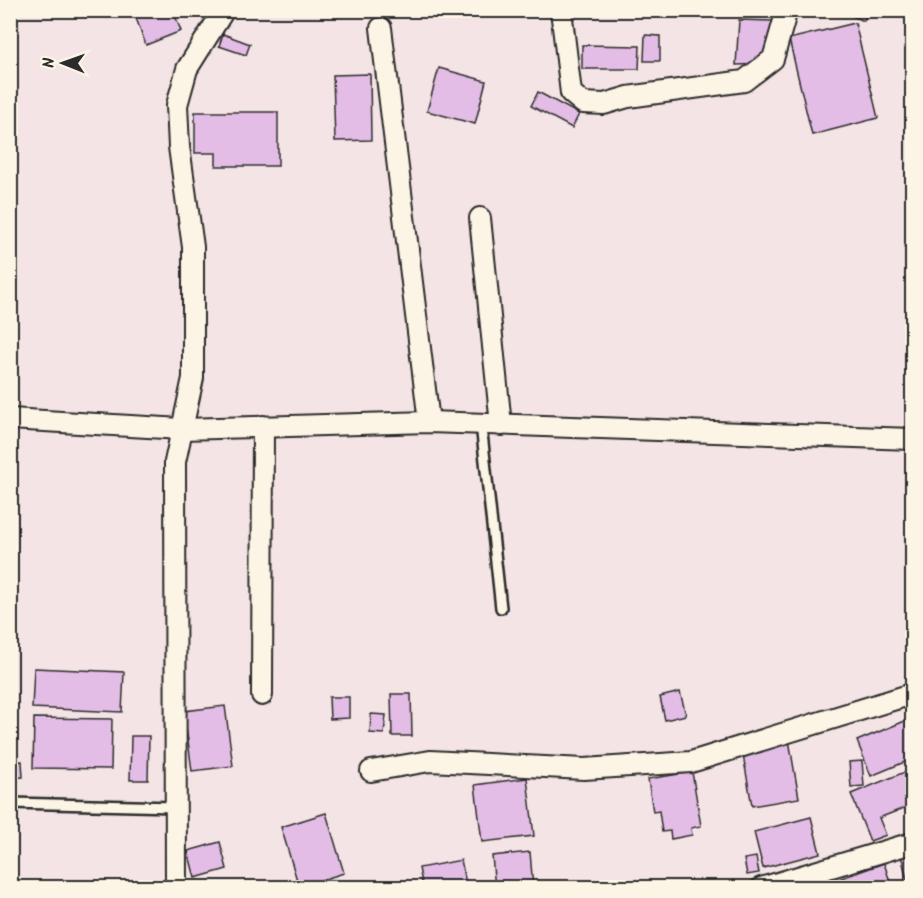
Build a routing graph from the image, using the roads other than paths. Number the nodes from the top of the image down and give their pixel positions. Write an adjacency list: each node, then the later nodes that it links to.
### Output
1 (224, 10): 10 (street)
2 (561, 10): 3 (street)
3 (787, 10)
4 (381, 28): 7 (street)
5 (480, 218): 8 (street)
6 (10, 419): 10 (street)
7 (429, 422): 8 (street); 9 (street)
8 (491, 424): 11 (street); 12 (lane)
9 (263, 426): 10 (street); 14 (street)
10 (182, 429): 17 (street)
11 (912, 439)
12 (501, 608)
13 (912, 694): 15 (street)
14 (262, 695)
15 (371, 771)
16 (10, 803): 17 (lane)
17 (175, 807): 19 (street)
18 (912, 843): 20 (street)
19 (176, 888)
20 (761, 888)

